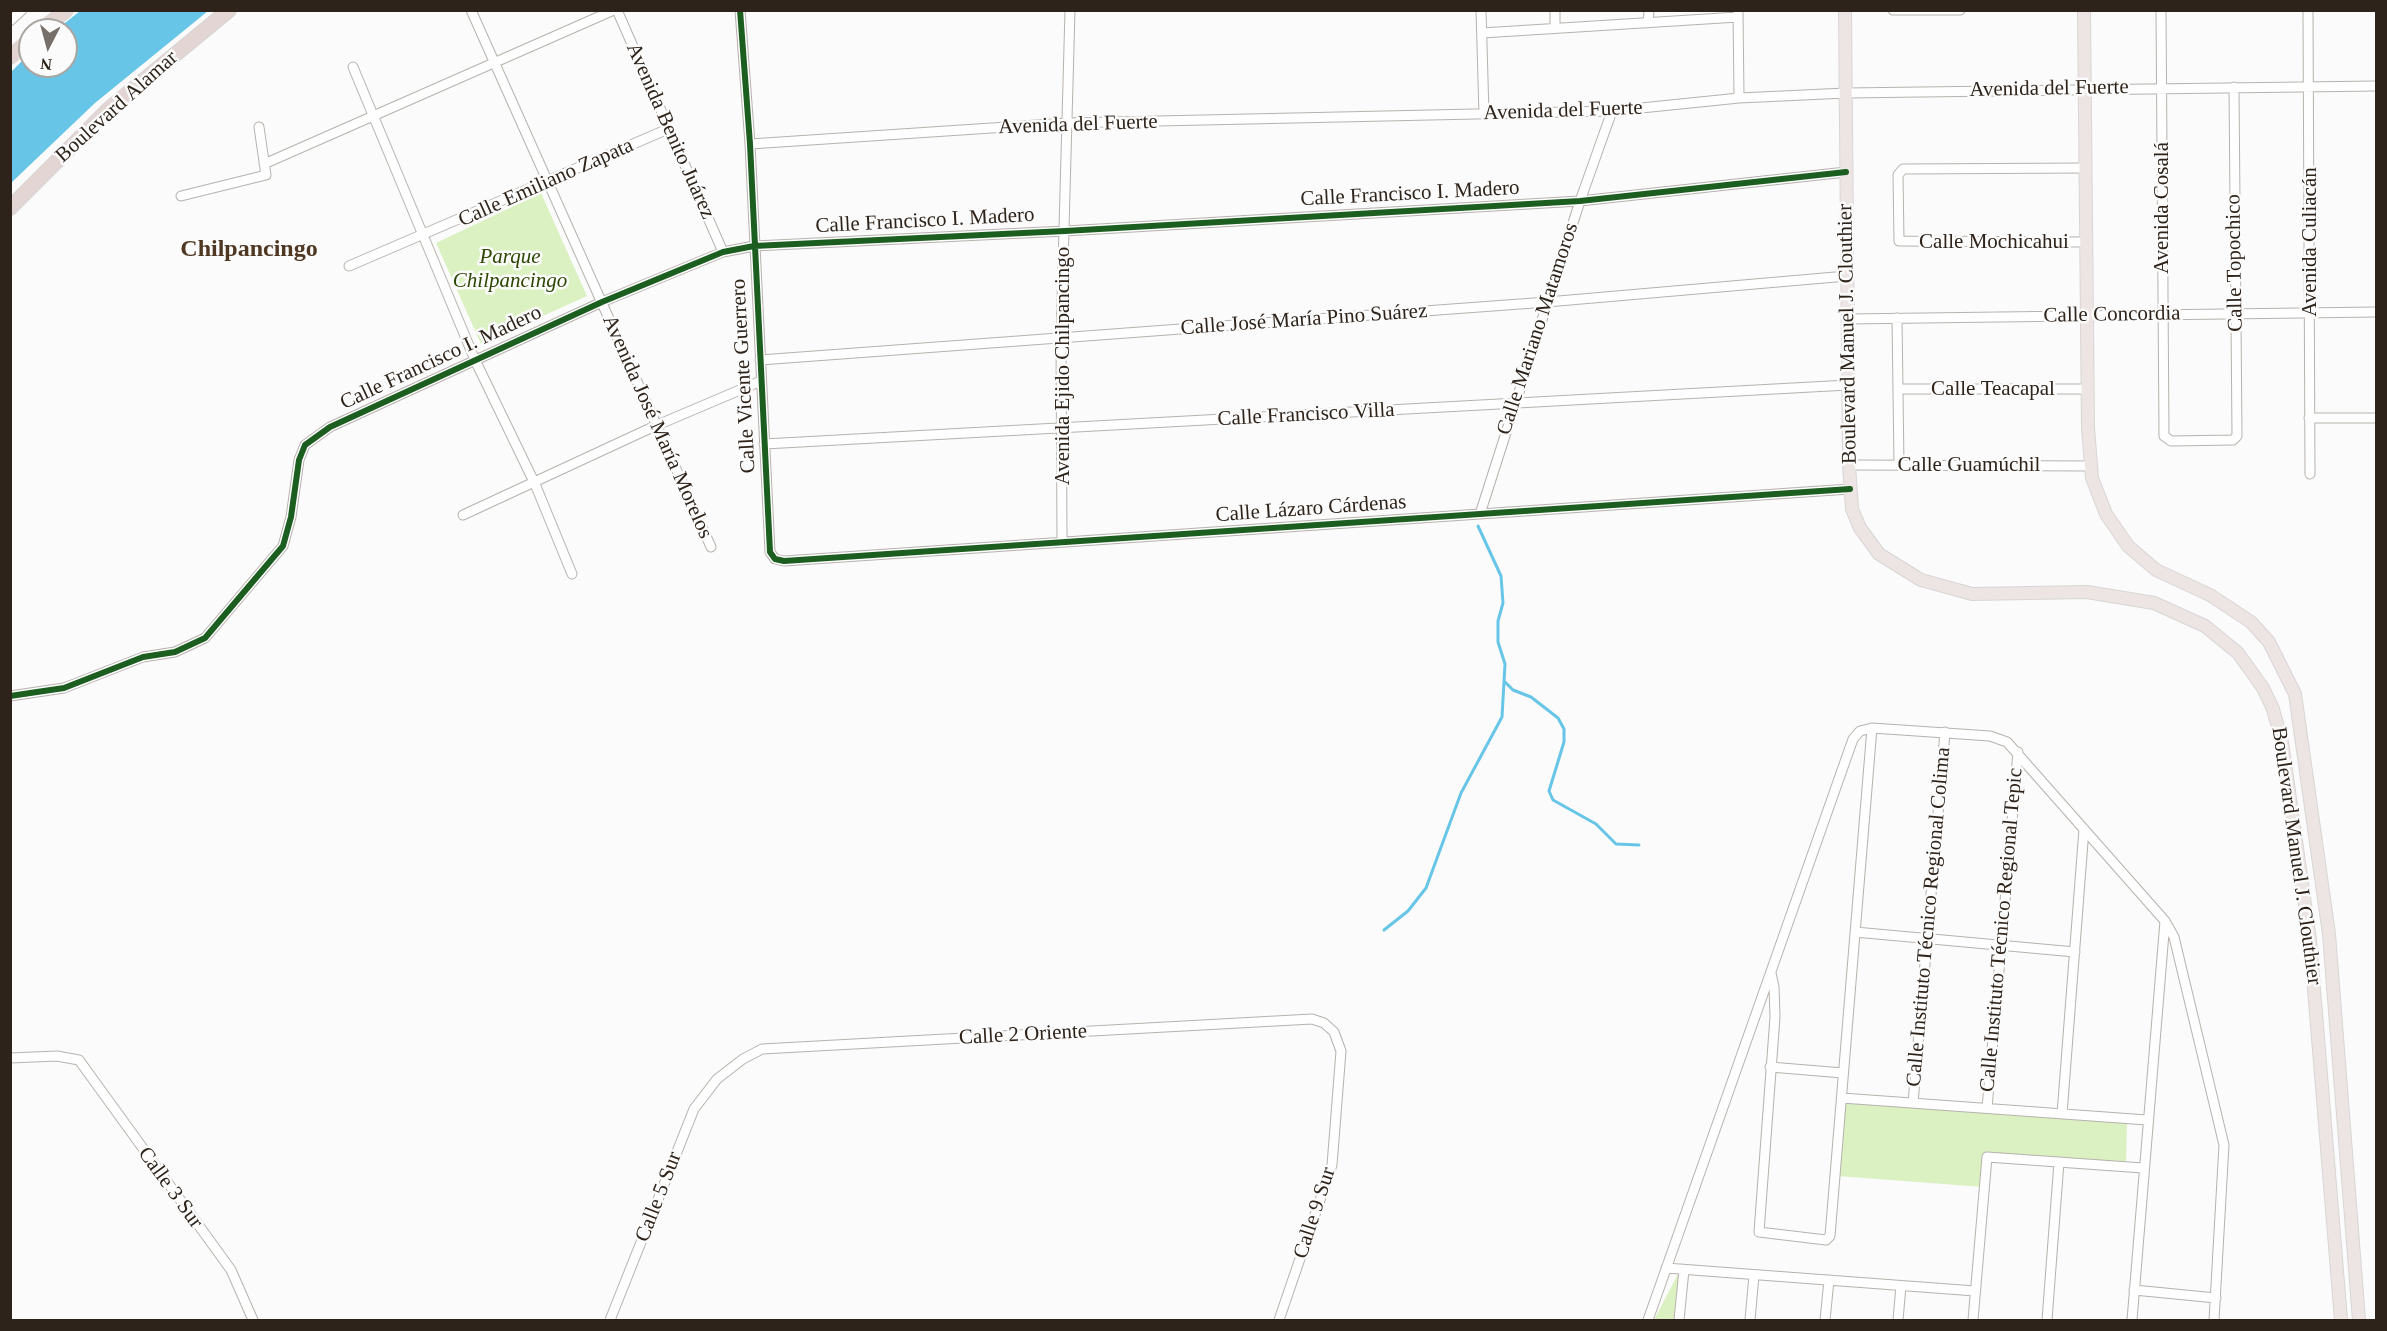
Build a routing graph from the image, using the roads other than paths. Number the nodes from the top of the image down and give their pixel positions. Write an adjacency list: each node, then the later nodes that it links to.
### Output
1 (22, 10): 17 (street)
2 (229, 10): 43 (highway, Boulevard Alamar)
3 (471, 10): 21 (street, Avenida José María Morelos)
4 (616, 10): 21 (street); 35 (street, Avenida Benito Juárez)
5 (740, 10): 36 (street, Calle Vicente Guerrero)
6 (1070, 10): 33 (street, Avenida Ejido Chilpancingo)
7 (1481, 10): 20 (street)
8 (1555, 10): 19 (street)
9 (1648, 10): 18 (street)
10 (1845, 10): 28 (main road, Boulevard Manuel J. Clouthier)
11 (1960, 10): 15 (street)
12 (2084, 10): 27 (main road, Boulevard Manuel J. Clouthier)
13 (2161, 10): 25 (street, Avenida Cosalá)
14 (2308, 10): 23 (street, Avenida Culiacán)
15 (1893, 11)
16 (1738, 14): 18 (street); 29 (street)
17 (10, 21)
18 (1648, 23): 19 (street)
19 (1555, 28): 20 (street)
20 (1482, 33): 31 (street)
21 (495, 64): 32 (street); 40 (street, Avenida José María Morelos)
22 (353, 67): 32 (street)
23 (2310, 86): 24 (street, Avenida del Fuerte); 26 (street, Avenida del Fuerte); 53 (street, Avenida Culiacán)
24 (2376, 86)
25 (2162, 87): 26 (street, Avenida del Fuerte); 27 (street, Avenida del Fuerte); 55 (street, Avenida Cosalá)
26 (2234, 87): 56 (street, Calle Topochico)
27 (2085, 89): 28 (street, Avenida del Fuerte); 38 (main road, Boulevard Manuel J. Clouthier)
28 (1846, 93): 29 (street, Avenida del Fuerte); 39 (main road, Boulevard Manuel J. Clouthier)
29 (1739, 98): 30 (street, Avenida del Fuerte)
30 (1612, 111): 31 (street, Avenida del Fuerte); 42 (street, Calle Mariano Matamoros)
31 (1484, 114): 33 (street, Avenida del Fuerte)
32 (373, 118): 37 (street); 45 (street)
33 (1067, 123): 36 (street, Avenida del Fuerte); 44 (street, Avenida Ejido Chilpancingo)
34 (259, 128): 37 (street)
35 (668, 129): 40 (street, Calle Emiliano Zapata); 48 (street, Avenida Benito Juárez)
36 (750, 144): 47 (street, Calle Vicente Guerrero)
37 (264, 164): 41 (street)
38 (2086, 168): 46 (main road, Boulevard Manuel J. Clouthier); 46 (street, Calle Mochicahui)
39 (1846, 172): 42 (street, Calle Francisco I. Madero); 50 (main road, Boulevard Manuel J. Clouthier)
40 (549, 182): 45 (street, Calle Emiliano Zapata); 51 (street, Avenida José María Morelos)
41 (181, 196)
42 (1580, 201): 44 (street, Calle Francisco I. Madero); 52 (street, Calle Mariano Matamoros)
43 (10, 208)
44 (1065, 231): 47 (street, Calle Francisco I. Madero); 60 (street, Avenida Ejido Chilpancingo)
45 (423, 236): 49 (street, Calle Emiliano Zapata); 61 (street)
46 (2086, 242): 57 (main road, Boulevard Manuel J. Clouthier)
47 (754, 246): 48 (street, Calle Francisco I. Madero); 62 (street, Calle Vicente Guerrero)
48 (723, 252): 51 (street, Calle Francisco I. Madero)
49 (349, 267)
50 (1847, 276): 52 (street, Calle José María Pino Suárez); 59 (main road, Boulevard Manuel J. Clouthier)
51 (602, 302): 61 (street, Calle Francisco I. Madero); 70 (street, Avenida José María Morelos)
52 (1547, 302): 60 (street, Calle José María Pino Suárez); 67 (street, Calle Mariano Matamoros)
53 (2310, 312): 54 (street, Calle Concordia); 56 (street, Calle Concordia); 69 (street, Avenida Culiacán)
54 (2376, 312)
55 (2163, 314): 56 (street, Calle Concordia); 57 (street, Calle Concordia); 72 (street, Avenida Cosalá)
56 (2236, 314): 72 (street, Calle Topochico)
57 (2087, 315): 58 (street, Calle Concordia); 66 (main road, Boulevard Manuel J. Clouthier)
58 (1897, 318): 59 (street, Calle Concordia); 65 (street)
59 (1848, 319): 64 (main road, Boulevard Manuel J. Clouthier)
60 (1061, 338): 62 (street, Calle José María Pino Suárez); 71 (street, Avenida Ejido Chilpancingo)
61 (475, 360): 78 (street); 86 (street, Calle Francisco I. Madero)
62 (760, 360): 63 (street, Calle Vicente Guerrero)
63 (761, 381): 70 (street); 73 (street, Calle Vicente Guerrero)
64 (1848, 384): 67 (street, Calle Francisco Villa); 74 (main road, Boulevard Manuel J. Clouthier)
65 (1898, 389): 66 (street, Calle Teacapal); 75 (street)
66 (2088, 389): 76 (main road, Boulevard Manuel J. Clouthier)
67 (1514, 404): 71 (street, Calle Francisco Villa); 80 (street, Calle Mariano Matamoros)
68 (2376, 417): 69 (street)
69 (2309, 418): 77 (street, Avenida Culiacán)
70 (655, 426): 78 (street); 83 (street, Avenida José María Morelos)
71 (1062, 429): 73 (street, Calle Francisco Villa); 82 (street, Avenida Ejido Chilpancingo)
72 (2167, 440)
73 (764, 444): 84 (street, Calle Vicente Guerrero)
74 (1849, 465): 75 (street, Calle Guamúchil); 79 (main road, Boulevard Manuel J. Clouthier)
75 (1899, 465): 76 (street, Calle Guamúchil)
76 (2090, 466): 130 (main road, Boulevard Manuel J. Clouthier)
77 (2310, 474)
78 (535, 484): 81 (street); 85 (street)
79 (1850, 489): 80 (street, Calle Lázaro Cárdenas); 129 (main road, Boulevard Manuel J. Clouthier)
80 (1480, 514): 82 (street, Calle Lázaro Cárdenas)
81 (463, 515)
82 (1062, 542): 84 (street, Calle Lázaro Cárdenas)
83 (711, 547)
84 (775, 559)
85 (572, 574)
86 (10, 696)
87 (1868, 728): 88 (street); 92 (street); 96 (street)
88 (1945, 732): 89 (street); 93 (street, Calle Instituto Técnico Regional Colima)
89 (2018, 752): 90 (street); 94 (street, Calle Instituto Técnico Regional Tepic)
90 (2084, 829): 91 (street); 95 (street)
91 (2165, 921): 106 (street); 116 (street)
92 (1855, 932): 93 (street); 100 (street)
93 (1928, 938): 94 (street); 103 (street, Calle Instituto Técnico Regional Colima)
94 (2003, 944): 95 (street); 104 (street, Calle Instituto Técnico Regional Tepic)
95 (2075, 952): 105 (street)
96 (1771, 973): 99 (street); 109 (street)
97 (1334, 1032): 101 (street, Calle 2 Oriente); 119 (street, Calle 9 Sur)
98 (10, 1058): 117 (street, Calle 3 Sur)
99 (1770, 1067): 100 (street); 102 (street)
100 (1843, 1073): 102 (street)
101 (717, 1079): 118 (street, Calle 5 Sur)
102 (1842, 1098): 103 (street)
103 (1913, 1103): 104 (street)
104 (1987, 1108): 105 (street)
105 (2062, 1114): 106 (street)
106 (2147, 1120): 108 (street)
107 (2059, 1162): 108 (street); 115 (street); 126 (street)
108 (2143, 1168): 114 (street)
109 (1666, 1268): 110 (street); 120 (street)
110 (1684, 1270): 111 (street); 121 (street)
111 (1754, 1275): 112 (street); 122 (street)
112 (1828, 1280): 113 (street); 123 (street)
113 (1901, 1286): 115 (street); 124 (street)
114 (2134, 1290): 116 (street); 127 (street)
115 (1975, 1291): 125 (street)
116 (2216, 1298): 128 (street)
117 (253, 1320)
118 (610, 1320)
119 (1279, 1320)
120 (1648, 1320)
121 (1679, 1320)
122 (1750, 1320)
123 (1825, 1320)
124 (1898, 1320)
125 (1973, 1320)
126 (2047, 1320)
127 (2132, 1320)
128 (2214, 1320)
129 (2341, 1320)
130 (2359, 1320)

